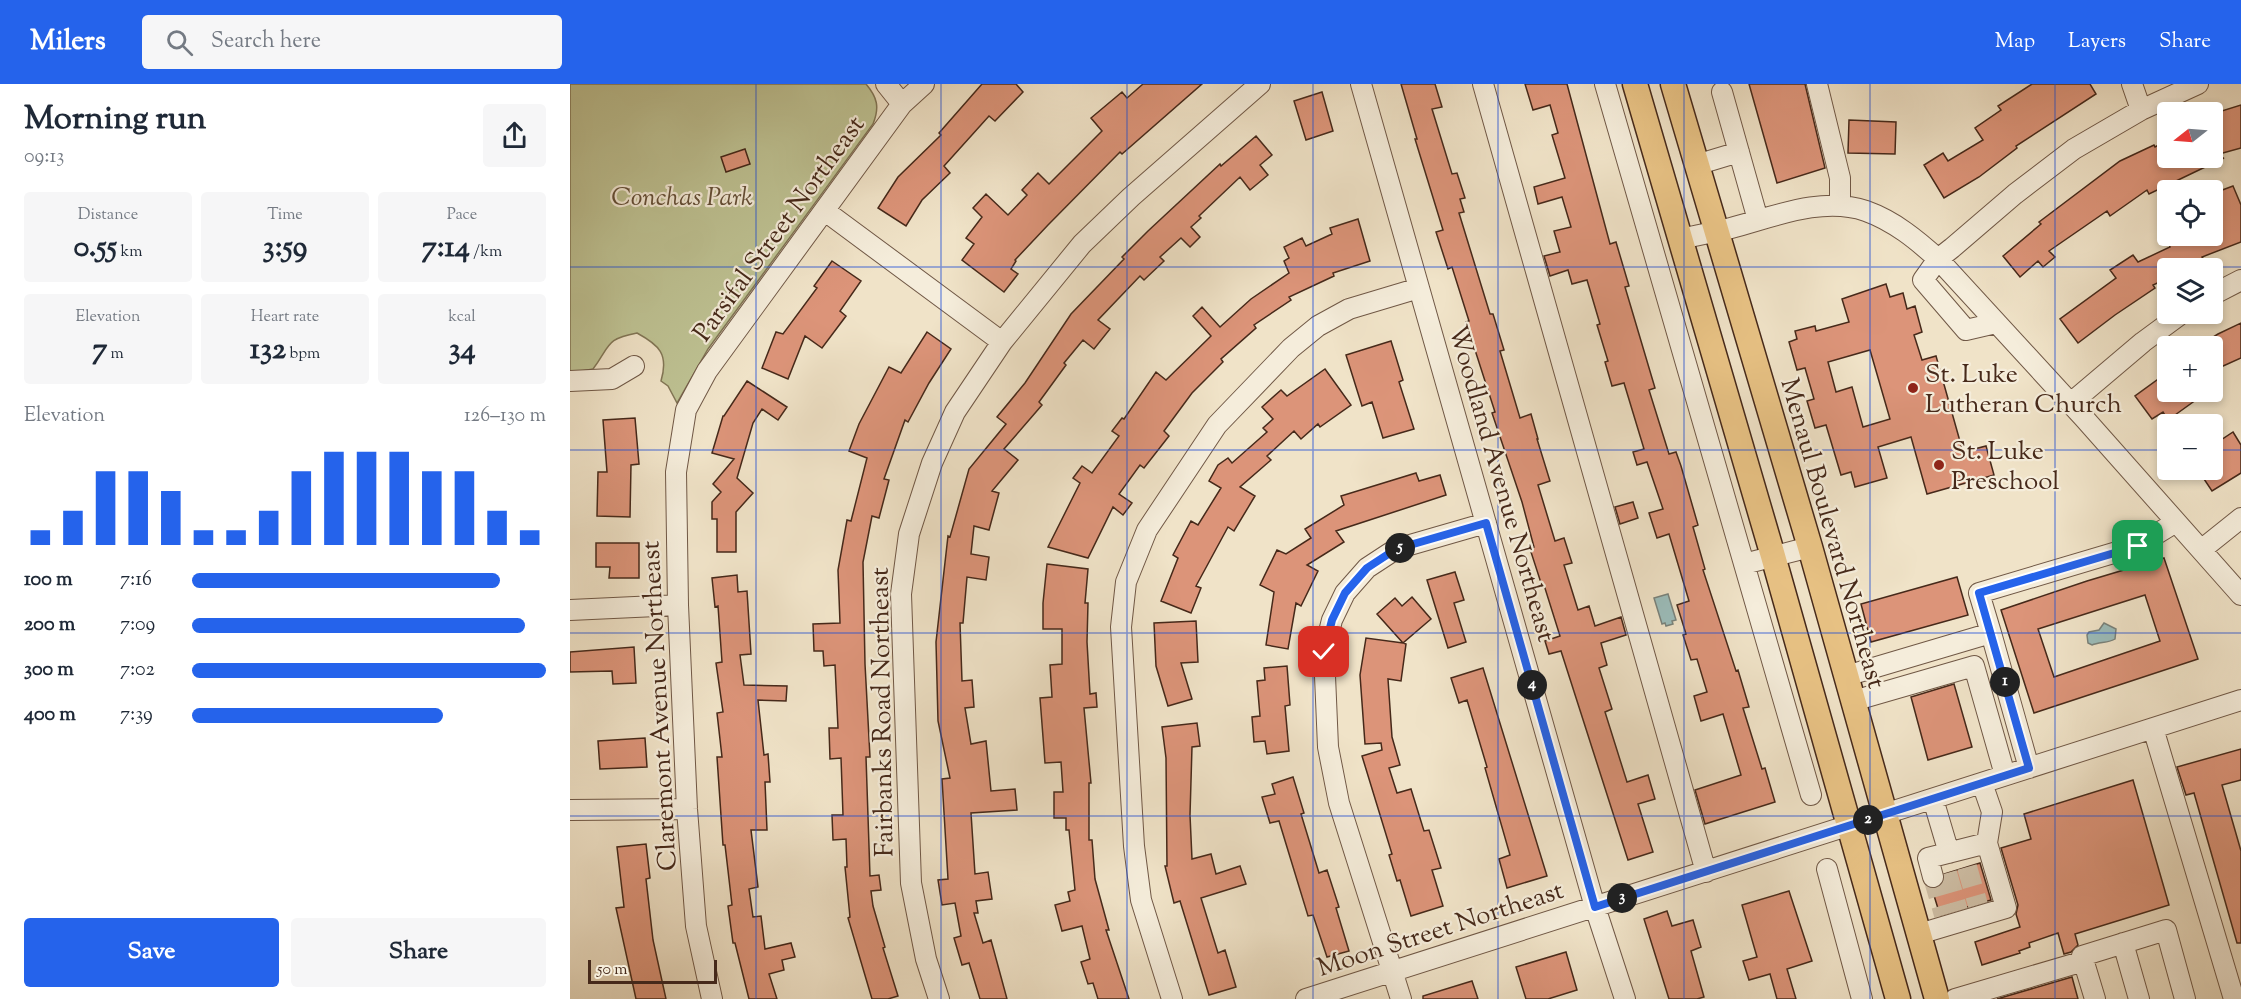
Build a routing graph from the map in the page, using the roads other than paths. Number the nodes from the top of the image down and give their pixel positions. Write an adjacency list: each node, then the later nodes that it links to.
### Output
1 (886, 84): 13 (street)
2 (924, 84): 13 (street, Parsifal Street Northeast)
3 (1260, 84): 28 (street, Fairbanks Road Northeast)
4 (1361, 84): 24 (street, Woodland Avenue Northeast)
5 (1483, 84): 59 (street)
6 (1605, 84): 39 (street)
7 (1635, 84): 21 (main road)
8 (1673, 84): 16 (main road, Menaul Boulevard Northeast)
9 (1817, 84): 17 (street)
10 (2132, 84): 14 (street)
11 (2198, 84): 14 (street)
12 (1722, 92): 15 (street)
13 (902, 104): 18 (street, Parsifal Street Northeast)
14 (2141, 110): 22 (street)
15 (1739, 152): 16 (street); 19 (street)
16 (1696, 165): 20 (main road, Menaul Boulevard Northeast)
17 (1840, 206): 19 (street); 22 (street)
18 (825, 211): 28 (street); 32 (street, Parsifal Street Northeast)
19 (1758, 220): 20 (street)
20 (1716, 232): 21 (street); 36 (main road, Menaul Boulevard Northeast)
21 (1682, 239): 38 (main road)
22 (1938, 259): 26 (street); 26 (street)
23 (2241, 280): 25 (street)
24 (1419, 288): 35 (street, Woodland Avenue Northeast); 67 (street)
25 (2223, 289)
26 (1996, 323): 31 (street)
27 (2167, 324): 31 (street)
28 (1002, 342): 66 (street, Fairbanks Road Northeast)
29 (634, 366): 30 (street)
30 (570, 381)
31 (2071, 403): 34 (street)
32 (686, 410): 41 (street, Claremont Avenue Northeast)
33 (2241, 518): 37 (street)
34 (2176, 522): 37 (street); 43 (street)
35 (1486, 523): 60 (street, Woodland Avenue Northeast); 64 (street)
36 (1810, 547): 38 (street); 44 (main road, Menaul Boulevard Northeast)
37 (2201, 550): 40 (street)
38 (1773, 556): 39 (street); 56 (main road)
39 (1744, 564): 51 (street)
40 (2241, 595)
41 (678, 605): 42 (street); 53 (street, Claremont Avenue Northeast)
42 (570, 610)
43 (1991, 633): 44 (street); 48 (street)
44 (1846, 676): 46 (main road, Menaul Boulevard Northeast)
45 (2241, 700): 47 (street, Moon Street Northeast)
46 (1853, 701): 49 (street); 55 (main road, Menaul Boulevard Northeast)
47 (2153, 728): 48 (street, Moon Street Northeast); 78 (street)
48 (2029, 768): 49 (street, Moon Street Northeast)
49 (2005, 776): 50 (street, Moon Street Northeast)
50 (1982, 783): 52 (street, Moon Street Northeast); 57 (street)
51 (1811, 795)
52 (1932, 799): 55 (street, Moon Street Northeast); 57 (street)
53 (687, 809): 54 (street); 65 (street, Claremont Avenue Northeast)
54 (570, 810)
55 (1884, 815): 56 (street, Moon Street Northeast); 61 (main road, Menaul Boulevard Northeast)
56 (1849, 826): 59 (street, Moon Street Northeast); 72 (main road)
57 (1987, 843): 61 (street)
58 (1827, 869): 71 (street)
59 (1706, 872): 60 (street, Moon Street Northeast)
60 (1595, 907): 64 (street, Moon Street Northeast); 70 (street, Woodland Avenue Northeast)
61 (1919, 934): 73 (main road, Menaul Boulevard Northeast)
62 (2123, 943): 63 (street); 76 (street); 77 (street)
63 (2084, 961): 74 (street); 75 (street)
64 (1392, 971): 68 (street, Moon Street Northeast); 69 (street)
65 (712, 999)
66 (939, 999)
67 (1172, 999)
68 (1306, 999)
69 (1401, 999)
70 (1624, 999)
71 (1862, 999)
72 (1898, 999)
73 (1937, 999)
74 (1955, 999)
75 (2095, 999)
76 (2139, 999)
77 (2186, 999)
78 (2234, 999)

